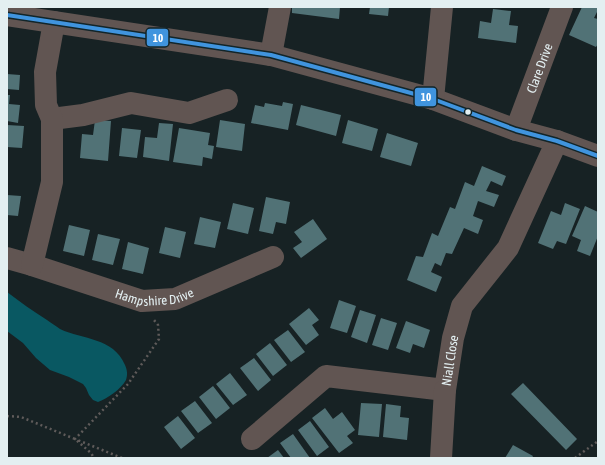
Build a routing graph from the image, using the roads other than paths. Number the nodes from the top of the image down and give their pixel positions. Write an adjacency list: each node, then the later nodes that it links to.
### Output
1 (280, 7): 7 (street)
2 (442, 7): 8 (street)
3 (562, 7): 11 (street, Clare Drive)
4 (32, 13): 5 (street); 6 (street)
5 (7, 15)
6 (54, 22): 7 (street); 10 (street)
7 (271, 55): 8 (street)
8 (433, 99): 11 (street)
9 (226, 100): 10 (street)
10 (52, 119): 16 (street)
11 (516, 130): 12 (street)
12 (556, 141): 13 (street); 17 (street, Niall Close)
13 (598, 156)
14 (273, 257): 16 (street, Hampshire Drive)
15 (7, 258): 16 (street, Hampshire Drive)
16 (32, 265)
17 (445, 390): 18 (street, Niall Close); 19 (street)
18 (252, 439)
19 (441, 458)

